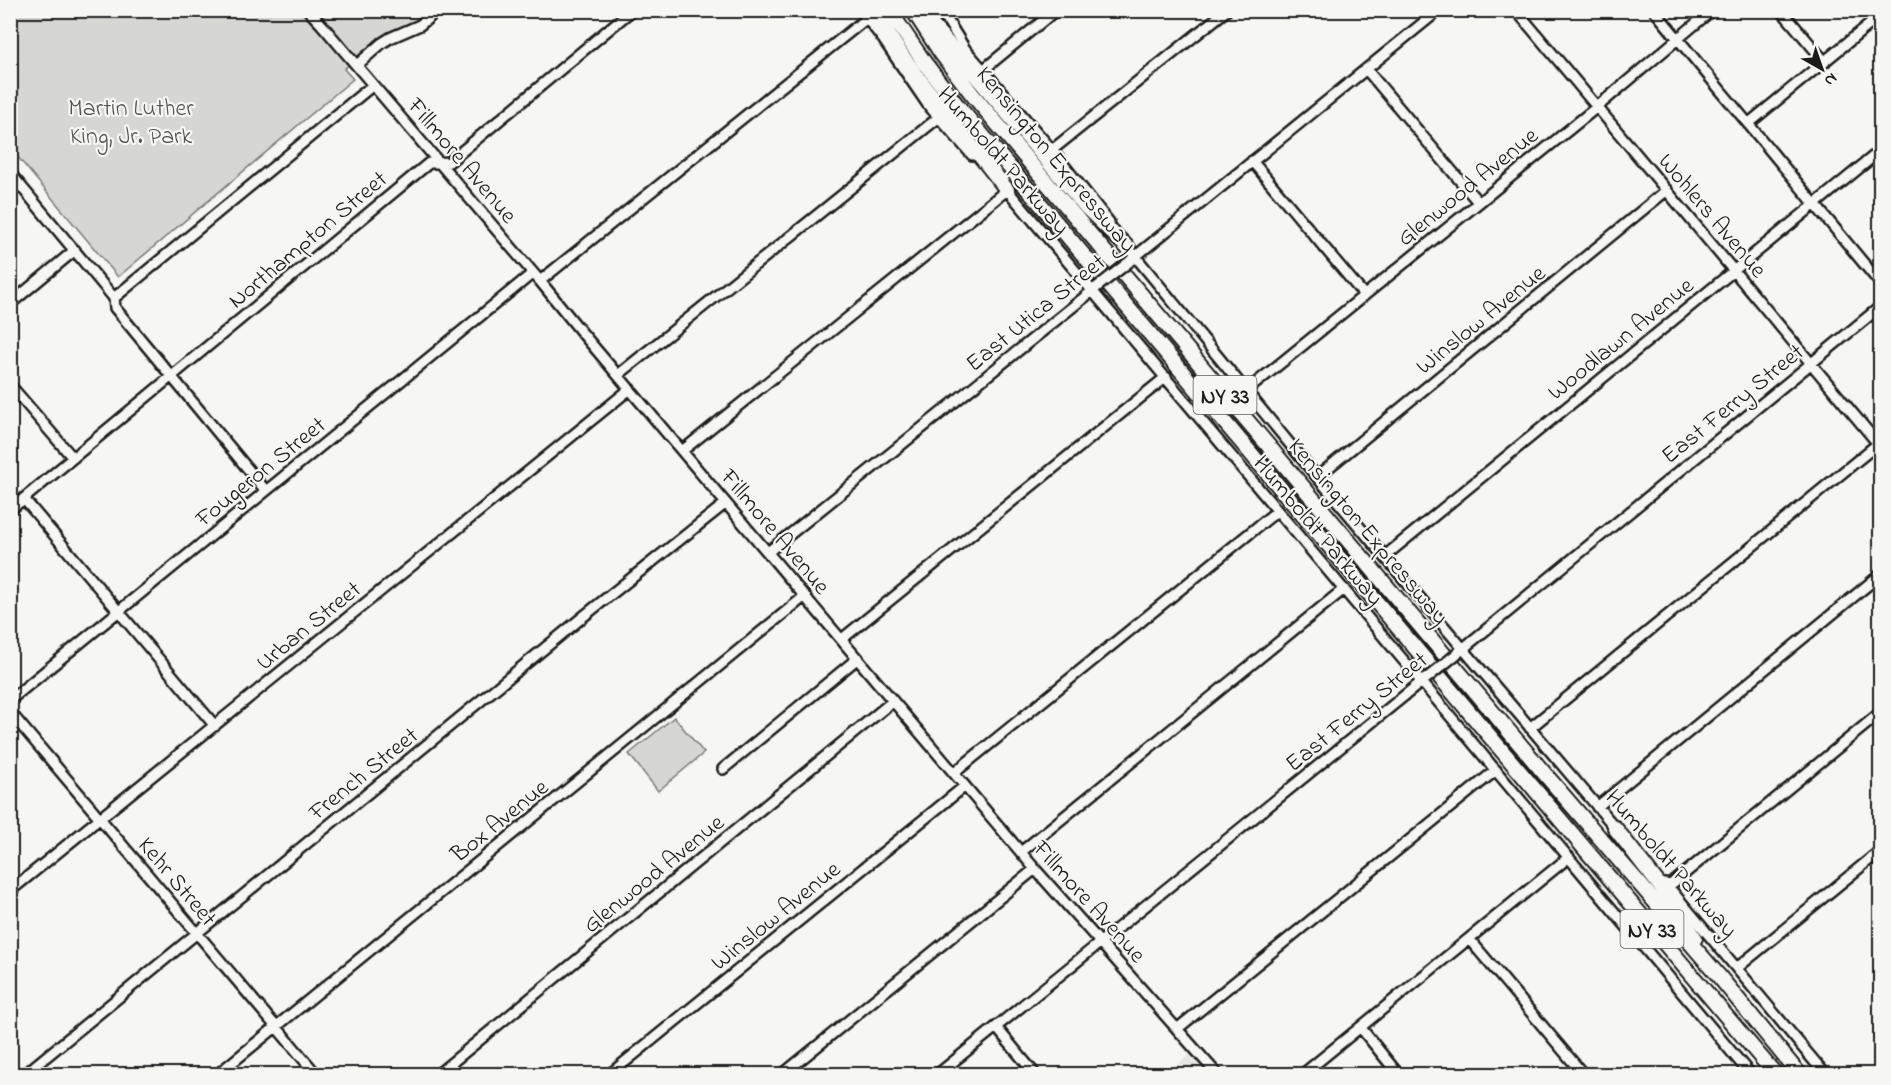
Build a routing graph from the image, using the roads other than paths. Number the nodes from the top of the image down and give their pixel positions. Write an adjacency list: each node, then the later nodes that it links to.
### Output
1 (308, 10): 20 (street, Fillmore Avenue)
2 (438, 10): 20 (street)
3 (632, 10): 30 (street, Northampton Street)
4 (860, 10): 16 (street, Humboldt Parkway)
5 (890, 10): 113 (highway, Kensington Expressway / NY 33)
6 (913, 10): 95 (highway, Kensington Expressway / NY 33)
7 (918, 10): 37 (highway)
8 (941, 10): 22 (street, Humboldt Parkway)
9 (1056, 10): 22 (street)
10 (1227, 10): 27 (street)
11 (1439, 10): 21 (street, East Utica Street)
12 (1516, 10): 24 (street, Wohlers Avenue)
13 (1654, 10): 18 (street)
14 (1712, 10): 18 (street, Glenwood Avenue)
15 (1781, 10): 19 (street)
16 (870, 14): 25 (street, Humboldt Parkway); 32 (highway); 39 (street, Fougeron Street)
17 (1881, 16): 19 (street)
18 (1677, 39): 24 (street, Glenwood Avenue); 26 (street)
19 (1825, 62): 26 (street)
20 (357, 65): 23 (street, Fillmore Avenue)
21 (1366, 69): 29 (street, East Utica Street); 34 (street)
22 (983, 70): 27 (street, Humboldt Parkway)
23 (373, 85): 30 (street, Fillmore Avenue); 43 (street)
24 (1597, 106): 33 (street, Wohlers Avenue); 34 (street, Glenwood Avenue)
25 (938, 117): 32 (street, Humboldt Parkway); 47 (street)
26 (1748, 124): 35 (street)
27 (1052, 150): 37 (street, Humboldt Parkway)
28 (1881, 151): 35 (street, Woodlawn Avenue)
29 (1252, 161): 37 (street, East Utica Street); 42 (street)
30 (440, 163): 39 (street, Fillmore Avenue); 48 (street, Northampton Street)
31 (10, 173): 36 (street)
32 (1007, 190): 41 (street, Humboldt Parkway); 54 (street)
33 (1667, 190): 38 (street, Wohlers Avenue); 56 (street, Winslow Avenue)
34 (1478, 202): 42 (street, Glenwood Avenue)
35 (1815, 205): 38 (street, Woodlawn Avenue); 40 (street)
36 (75, 250): 43 (street); 44 (street)
37 (1130, 255): 41 (street, East Utica Street, bridge); 52 (street, Humboldt Parkway)
38 (1734, 271): 46 (street, Wohlers Avenue); 63 (street, Woodlawn Avenue)
39 (537, 277): 47 (street, Fillmore Avenue); 57 (street, Fougeron Street)
40 (1881, 283)
41 (1095, 289): 49 (street, Humboldt Parkway); 62 (street, East Utica Street)
42 (1364, 295): 52 (street, Glenwood Avenue)
43 (114, 298): 48 (street)
44 (10, 303)
45 (1881, 307): 46 (street, East Ferry Street)
46 (1812, 362): 53 (street, Wohlers Avenue); 69 (street, East Ferry Street)
47 (618, 375): 51 (street, Fillmore Avenue)
48 (171, 377): 55 (street, Northampton Street); 57 (street)
49 (1166, 377): 61 (street, Humboldt Parkway); 68 (street)
50 (10, 385): 55 (street)
51 (630, 389): 54 (street, Fillmore Avenue); 76 (street, Urban Street)
52 (1245, 392): 56 (street, Humboldt Parkway)
53 (1880, 444): 77 (street)
54 (682, 451): 59 (street, Fillmore Avenue)
55 (73, 458): 58 (street, Northampton Street)
56 (1317, 477): 63 (street, Humboldt Parkway)
57 (266, 491): 67 (street, Fougeron Street)
58 (24, 499): 60 (street, Northampton Street); 67 (street)
59 (726, 503): 62 (street, Fillmore Avenue); 91 (street, French Street)
60 (10, 510)
61 (1277, 511): 65 (street, Humboldt Parkway); 80 (street)
62 (768, 552): 66 (street, Fillmore Avenue)
63 (1385, 556): 69 (street, Humboldt Parkway)
64 (1881, 575): 82 (street)
65 (1344, 589): 71 (street, Humboldt Parkway); 86 (street)
66 (805, 596): 68 (street, Fillmore Avenue); 96 (street, Box Avenue)
67 (118, 612): 72 (street, Fougeron Street); 76 (street)
68 (842, 639): 70 (street, Fillmore Avenue)
69 (1461, 650): 71 (street, East Ferry Street, bridge); 77 (street, Humboldt Parkway)
70 (858, 658): 73 (street, Fillmore Avenue); 78 (street)
71 (1425, 680): 79 (street, Humboldt Parkway); 93 (street, East Ferry Street)
72 (10, 700)
73 (893, 701): 80 (street, Fillmore Avenue); 103 (street, Glenwood Avenue)
74 (10, 712): 83 (street, Kehr Street)
75 (1881, 713): 89 (street)
76 (214, 726): 83 (street, Urban Street)
77 (1530, 728): 82 (street, Humboldt Parkway)
78 (723, 769)
79 (1496, 770): 87 (street, Humboldt Parkway); 99 (street)
80 (954, 773): 81 (street, Fillmore Avenue)
81 (965, 786): 86 (street, Fillmore Avenue); 104 (street, Winslow Avenue)
82 (1597, 807): 84 (street, Humboldt Parkway)
83 (100, 819): 90 (street, Urban Street); 91 (street, Kehr Street)
84 (1615, 828): 89 (street, Humboldt Parkway); 95 (highway)
85 (1881, 851): 94 (street)
86 (1021, 852): 88 (street, Fillmore Avenue)
87 (1569, 857): 92 (street); 112 (street, Humboldt Parkway)
88 (1035, 870): 93 (street, Fillmore Avenue); 105 (street)
89 (1668, 887): 94 (street, Humboldt Parkway)
90 (10, 891)
91 (197, 934): 96 (street, Kehr Street); 100 (street, French Street)
92 (1470, 940): 98 (street); 111 (street)
93 (1101, 943): 97 (street, East Ferry Street); 99 (street, Fillmore Avenue)
94 (1737, 968): 115 (street, Humboldt Parkway)
95 (1718, 975): 114 (highway, Kensington Expressway / NY 33)
96 (276, 1027): 101 (street, Box Avenue); 102 (street, Kehr Street)
97 (996, 1028): 106 (street, East Ferry Street); 107 (street)
98 (1361, 1028): 109 (street); 110 (street)
99 (1177, 1029): 108 (street, Fillmore Avenue)
100 (24, 1074)
101 (218, 1074)
102 (316, 1074)
103 (438, 1074)
104 (610, 1074)
105 (783, 1074)
106 (938, 1074)
107 (1035, 1074)
108 (1217, 1074)
109 (1303, 1074)
110 (1398, 1074)
111 (1583, 1074)
112 (1750, 1074)
113 (1775, 1074)
114 (1799, 1074)
115 (1825, 1074)

